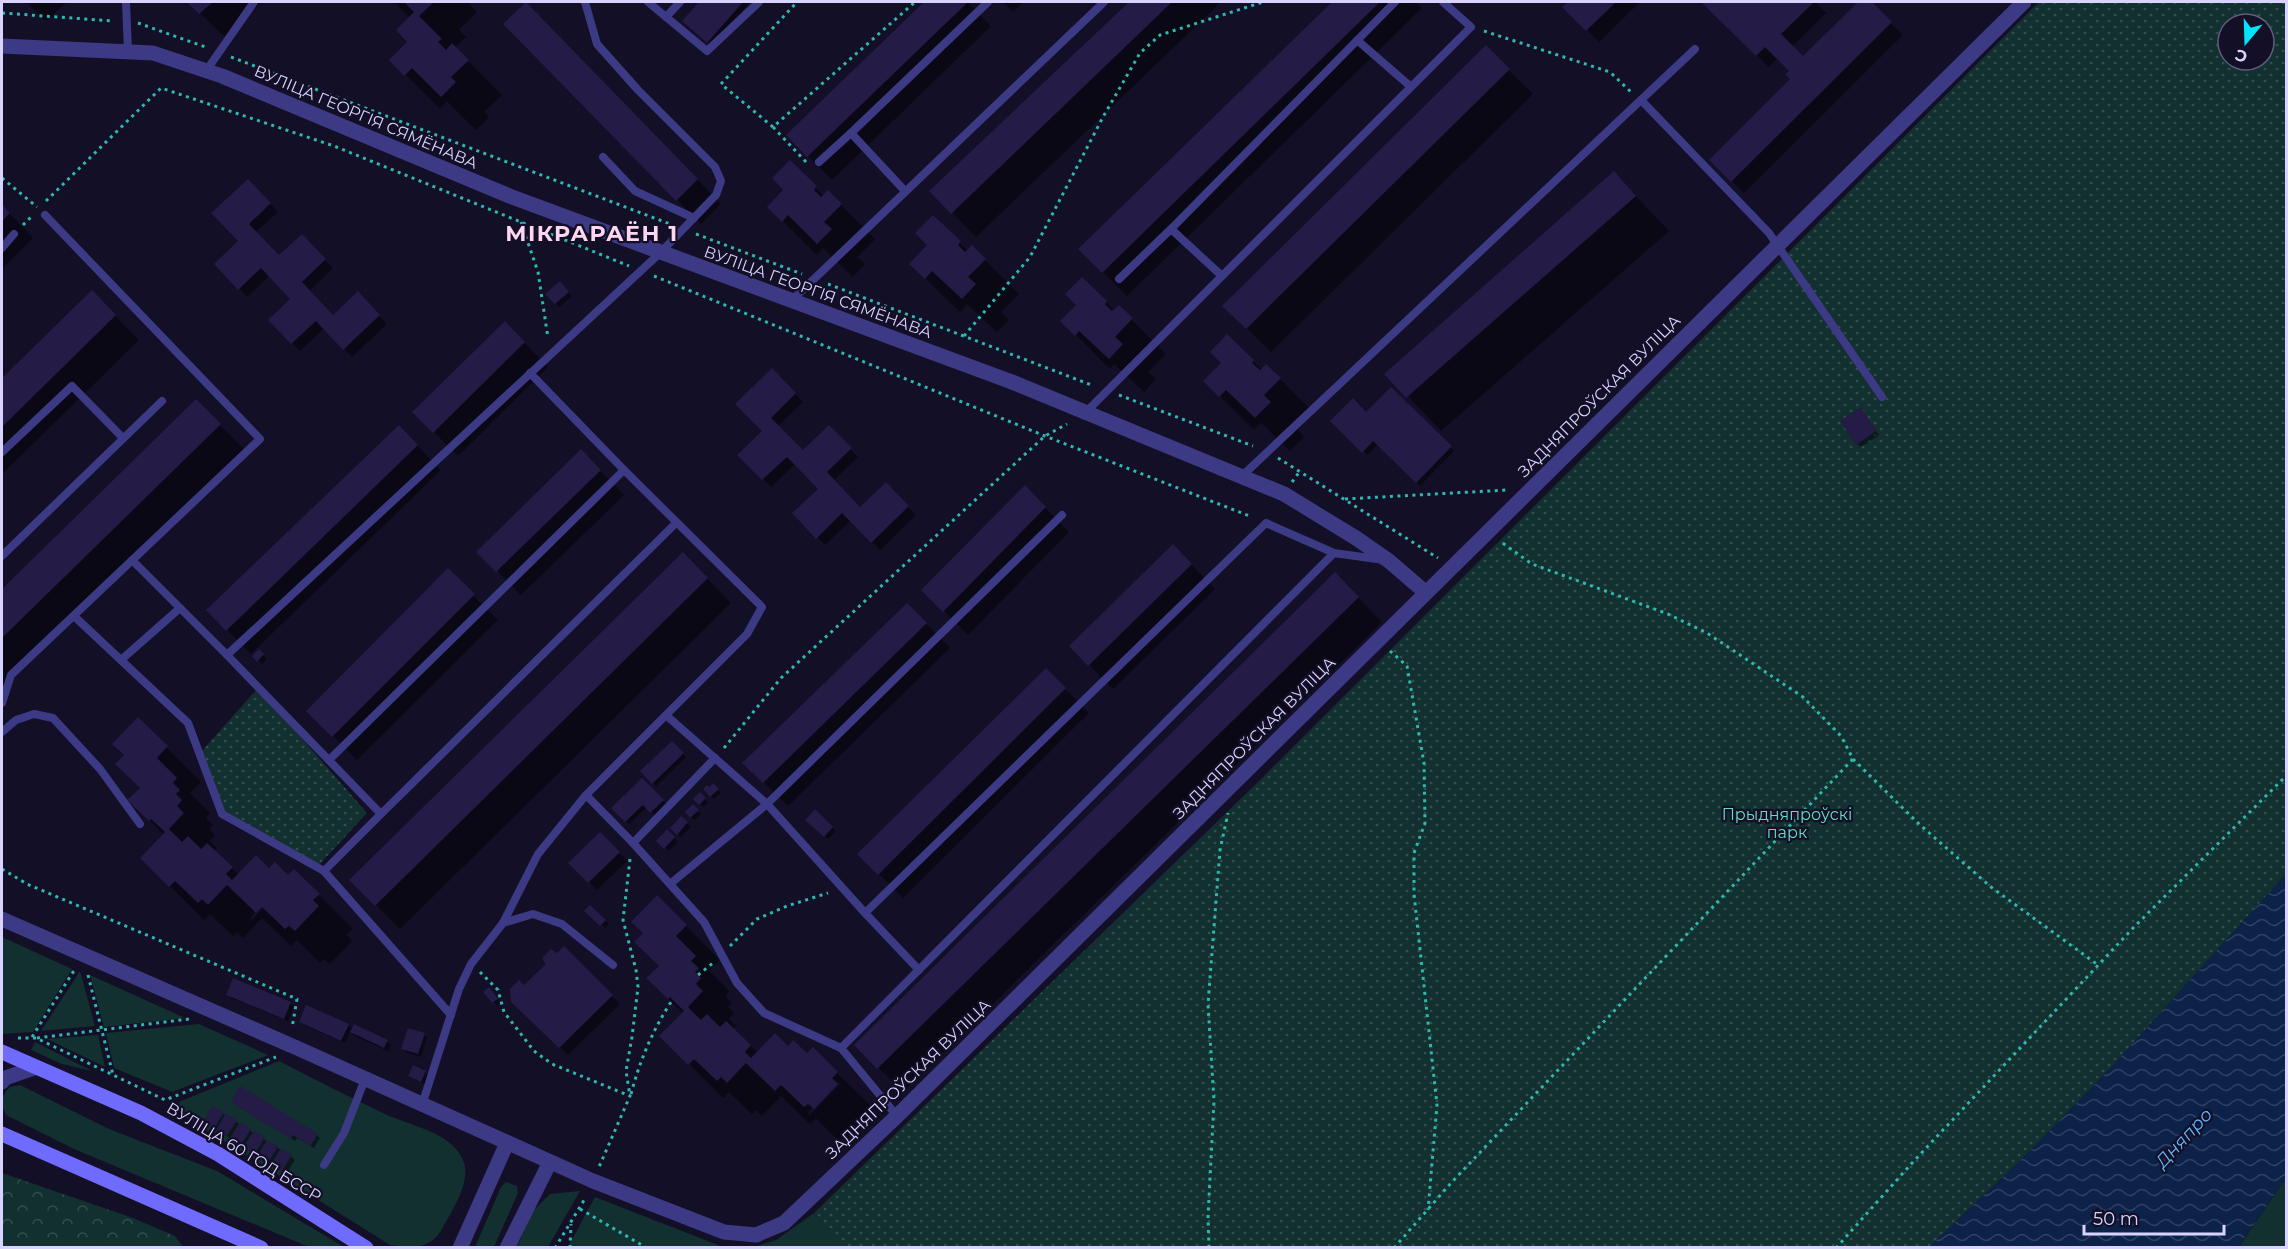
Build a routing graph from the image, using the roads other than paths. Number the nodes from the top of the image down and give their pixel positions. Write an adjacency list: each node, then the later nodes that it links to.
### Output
1 (126, 2): 16 (lane)
2 (254, 2): 17 (lane)
3 (585, 2): 25 (lane)
4 (648, 2): 12 (lane)
5 (680, 2): 12 (lane)
6 (759, 2): 12 (lane)
7 (988, 2): 20 (lane)
8 (1104, 2): 23 (lane)
9 (1395, 2): 13 (lane)
10 (1443, 2): 18 (lane)
11 (2024, 2): 28 (street, ЗАДНЯПРОЎСКАЯ ВУЛІЦА)
12 (666, 17)
13 (1357, 40): 18 (lane); 26 (lane)
14 (2, 46): 16 (street, ВУЛІЦА ГЕОРГІЯ СЯМЁНАВА)
15 (1695, 48): 19 (lane)
16 (129, 51): 17 (street, ВУЛІЦА ГЕОРГІЯ СЯМЁНАВА)
17 (206, 71): 30 (street, ВУЛІЦА ГЕОРГІЯ СЯМЁНАВА)
18 (1410, 86): 31 (lane)
19 (1641, 100): 28 (lane); 41 (lane)
20 (851, 133): 22 (lane); 23 (lane)
21 (603, 157): 25 (lane)
22 (819, 162)
23 (905, 191): 33 (lane)
24 (42, 212): 46 (lane)
25 (694, 218): 30 (lane)
26 (1171, 229): 31 (lane); 32 (lane)
27 (14, 234): 29 (lane)
28 (1778, 244): 35 (lane); 48 (street, ЗАДНЯПРОЎСКАЯ ВУЛІЦА)
29 (2, 248)
30 (660, 253): 33 (street, ВУЛІЦА ГЕОРГІЯ СЯМЁНАВА); 34 (lane)
31 (1222, 276): 37 (lane)
32 (1119, 279)
33 (791, 301): 37 (street, ВУЛІЦА ГЕОРГІЯ СЯМЁНАВА)
34 (530, 373): 40 (lane); 51 (lane)
35 (1882, 397)
36 (162, 401): 38 (lane)
37 (1086, 412): 41 (street, ВУЛІЦА ГЕОРГІЯ СЯМЁНАВА)
38 (123, 438): 39 (lane); 45 (lane)
39 (2, 452)
40 (624, 470): 43 (lane); 57 (lane)
41 (1242, 477): 47 (street, ВУЛІЦА ГЕОРГІЯ СЯМЁНАВА)
42 (1062, 515): 59 (lane)
43 (676, 523): 54 (lane); 60 (lane)
44 (1334, 553): 47 (lane); 65 (lane); 69 (lane)
45 (2, 556)
46 (132, 560): 49 (lane); 50 (lane)
47 (1389, 561): 48 (street, ВУЛІЦА ГЕОРГІЯ СЯМЁНАВА)
48 (1425, 592): 77 (street, ЗАДНЯПРОЎСКАЯ ВУЛІЦА)
49 (180, 608): 51 (lane); 52 (lane)
50 (74, 616): 52 (lane); 53 (lane)
51 (227, 656): 57 (lane)
52 (121, 660): 63 (lane)
53 (2, 703)
54 (667, 716): 56 (lane); 58 (lane)
55 (2, 732): 61 (lane)
56 (715, 758): 59 (lane); 62 (lane)
57 (329, 760): 60 (lane)
58 (586, 795): 62 (lane); 67 (lane)
59 (767, 804): 64 (lane); 65 (lane)
60 (381, 814): 63 (lane)
61 (140, 824)
62 (633, 843): 64 (lane)
63 (324, 871): 70 (lane)
64 (670, 884): 71 (lane)
65 (866, 913): 69 (lane)
66 (2, 920): 74 (street, ЗАДНЯПРОЎСКАЯ ВУЛІЦА)
67 (503, 922): 68 (lane); 70 (lane)
68 (613, 965)
69 (919, 970): 71 (lane)
70 (451, 1015): 76 (lane)
71 (841, 1048): 77 (lane)
72 (2, 1052): 73 (main road, ВУЛІЦА 60 ГОД БССР)
73 (34, 1068): 75 (street); 83 (main road, ВУЛІЦА 60 ГОД БССР)
74 (365, 1079): 76 (street, ЗАДНЯПРОЎСКАЯ ВУЛІЦА); 81 (lane)
75 (2, 1082)
76 (422, 1106): 79 (street, ЗАДНЯПРОЎСКАЯ ВУЛІЦА)
77 (897, 1116): 80 (street, ЗАДНЯПРОЎСКАЯ ВУЛІЦА)
78 (2, 1134): 82 (main road)
79 (507, 1143): 80 (street, ЗАДНЯПРОЎСКАЯ ВУЛІЦА); 84 (street)
80 (550, 1162): 85 (street)
81 (324, 1165)
82 (261, 1248)
83 (366, 1248)
84 (460, 1248)
85 (507, 1248)

